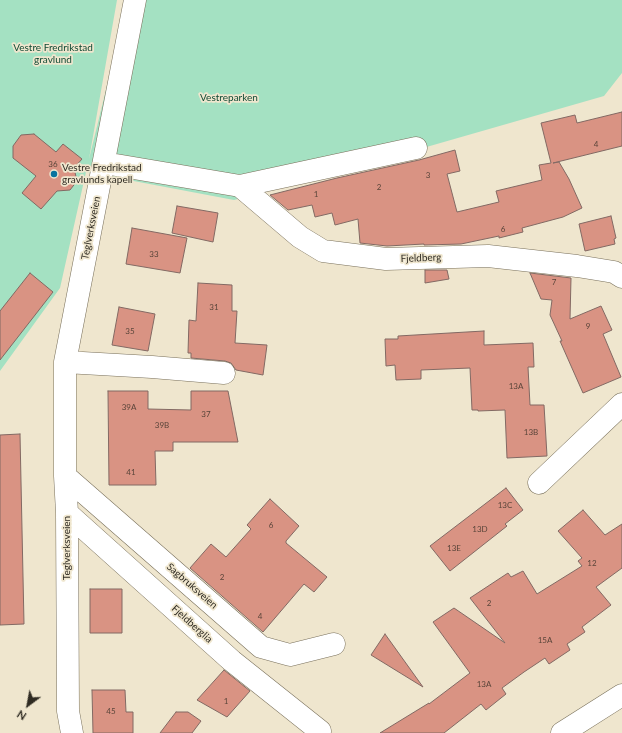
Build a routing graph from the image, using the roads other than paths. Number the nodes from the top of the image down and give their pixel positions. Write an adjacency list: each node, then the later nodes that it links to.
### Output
1 (135, 0): 3 (street, Teglverksveien)
2 (416, 148): 4 (street)
3 (104, 163): 4 (street); 6 (street, Teglverksveien)
4 (240, 186): 5 (street, Fjeldberg)
5 (622, 277)
6 (66, 362): 7 (street); 9 (street, Teglverksveien)
7 (224, 373)
8 (622, 404): 10 (street)
9 (65, 476): 11 (street, Teglverksveien); 12 (street, Sagbruksveien)
10 (539, 483)
11 (67, 513): 14 (street, Fjeldberglia); 15 (street, Teglverksveien)
12 (334, 644)
13 (622, 695): 16 (street)
14 (320, 731)
15 (72, 733)
16 (562, 733)

